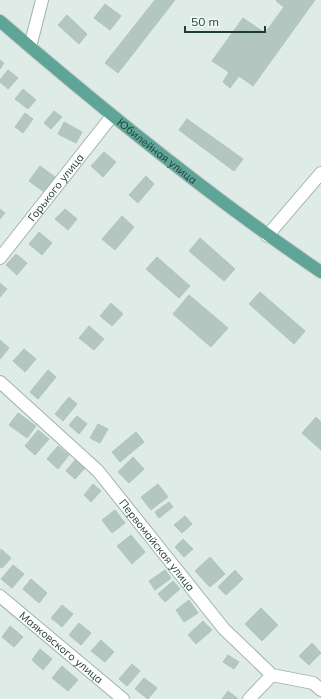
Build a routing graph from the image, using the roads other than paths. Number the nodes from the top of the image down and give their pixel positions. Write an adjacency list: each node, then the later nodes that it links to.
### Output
1 (42, 0): 3 (street)
2 (0, 21): 3 (main road, Юбилейная улица)
3 (30, 47): 4 (main road, Юбилейная улица)
4 (112, 116): 6 (main road, Юбилейная улица); 7 (street, Горького улица)
5 (321, 172): 6 (street)
6 (267, 236): 8 (main road, Юбилейная улица)
7 (2, 252)
8 (321, 272)
9 (0, 382): 11 (street, Первомайская улица)
10 (0, 596): 13 (street, Маяковского улица)
11 (272, 675): 12 (street); 14 (street)
12 (318, 682)
13 (123, 699)
14 (249, 699)

